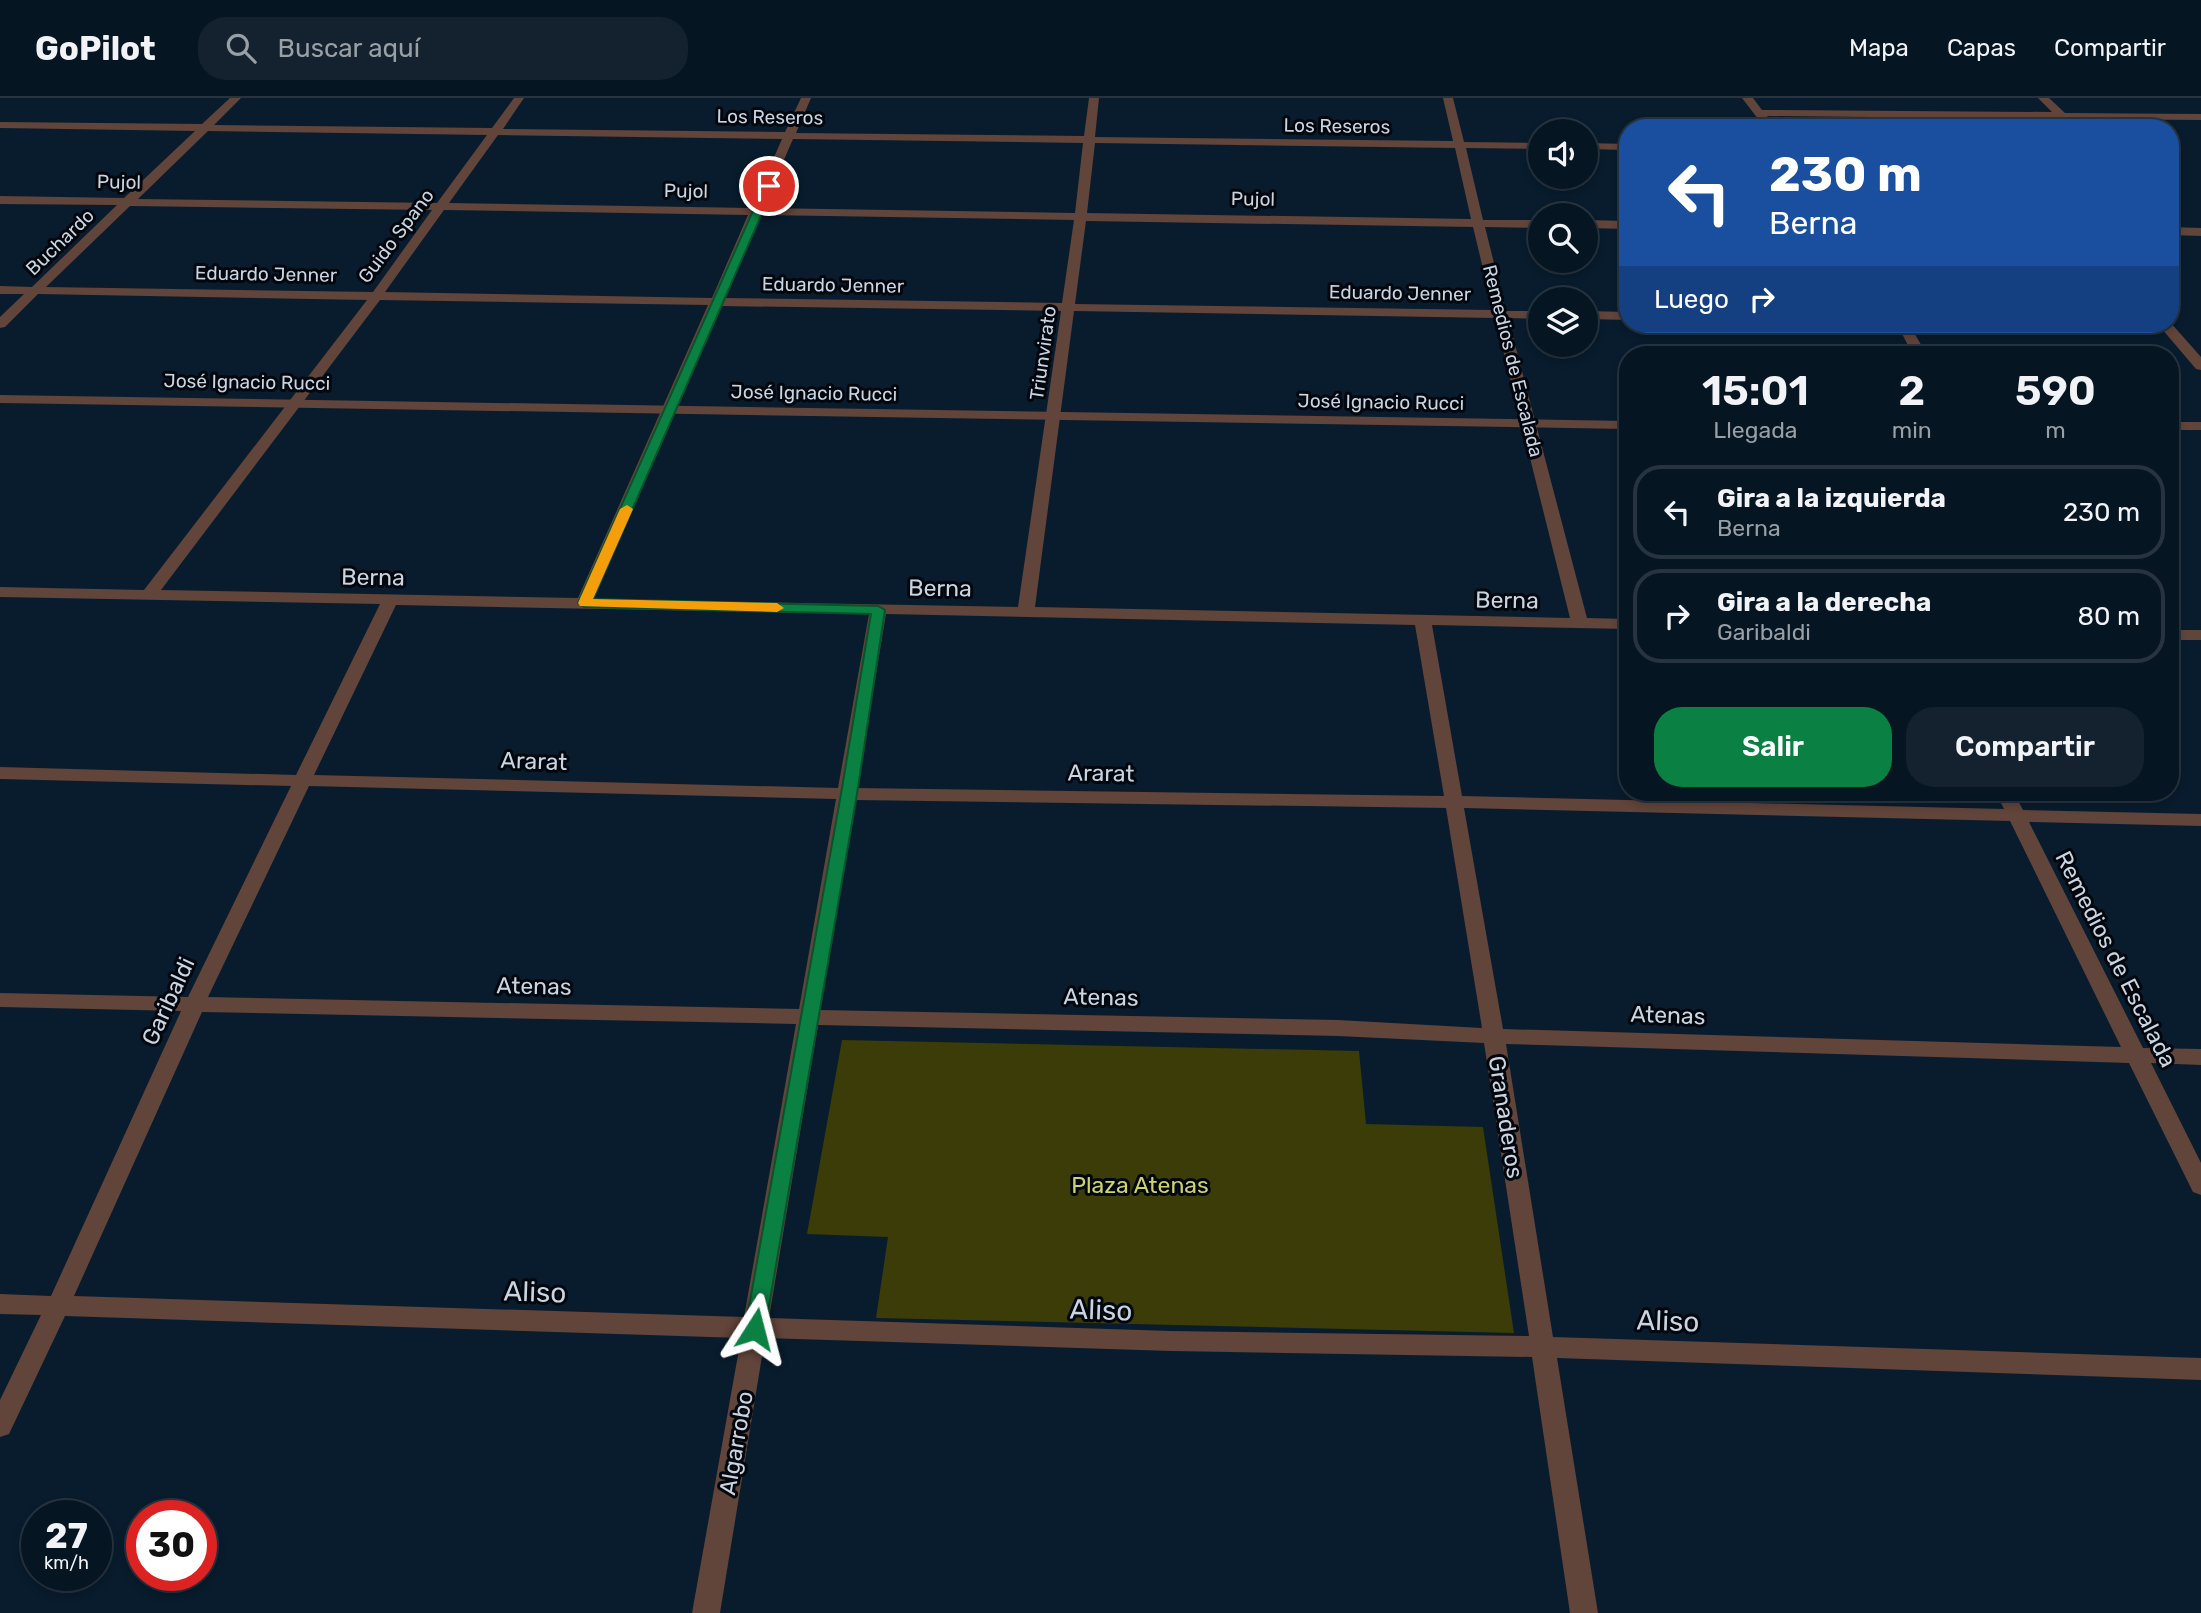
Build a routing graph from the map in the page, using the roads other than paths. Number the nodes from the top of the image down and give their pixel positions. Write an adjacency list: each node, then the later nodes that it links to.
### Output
1 (236, 98): 14 (street, Buchardo)
2 (519, 98): 15 (street, Guido Spano)
3 (806, 98): 16 (street)
4 (1094, 98): 17 (street, Triunvirato)
5 (1448, 98): 18 (street, Remedios de Escalada)
6 (1747, 98): 8 (street)
7 (2043, 98): 9 (street)
8 (1761, 113): 9 (street); 11 (street)
9 (2063, 116): 10 (street); 12 (street)
10 (2201, 117)
11 (1765, 119)
12 (2066, 119)
13 (0, 125): 14 (street, Los Reseros)
14 (205, 127): 15 (street, Los Reseros); 23 (street, Buchardo)
15 (495, 132): 16 (street, Los Reseros); 24 (street, Guido Spano)
16 (792, 135): 17 (street, Los Reseros); 25 (street)
17 (1090, 139): 18 (street, Los Reseros); 26 (street, Triunvirato)
18 (1461, 145): 19 (street, Los Reseros); 27 (street, Remedios de Escalada)
19 (1528, 146)
20 (1598, 146): 21 (street)
21 (1619, 147)
22 (0, 200): 23 (street, Pujol)
23 (127, 202): 24 (street, Pujol); 36 (street, Buchardo)
24 (443, 206): 25 (street, Pujol); 37 (street, Guido Spano)
25 (758, 211): 26 (street, Pujol); 38 (street)
26 (1081, 215): 27 (street, Pujol); 39 (street, Triunvirato)
27 (1480, 223): 28 (street, Pujol); 40 (street, Remedios de Escalada)
28 (1528, 224)
29 (1598, 225): 30 (street)
30 (1619, 225)
31 (2179, 226): 33 (street)
32 (2179, 232): 33 (street)
33 (2185, 232): 34 (street)
34 (2201, 232)
35 (0, 289): 36 (street, Eduardo Jenner)
36 (36, 290): 37 (street, Eduardo Jenner); 44 (street, Buchardo)
37 (377, 295): 38 (street, Eduardo Jenner); 48 (street, Guido Spano)
38 (717, 302): 39 (street, Eduardo Jenner); 49 (street)
39 (1069, 308): 40 (street, Eduardo Jenner); 50 (street, Triunvirato)
40 (1500, 314): 41 (street, Eduardo Jenner); 51 (street, Remedios de Escalada)
41 (1528, 315)
42 (1598, 315): 43 (street)
43 (1619, 316)
44 (0, 324)
45 (2173, 333): 46 (street)
46 (2201, 366)
47 (0, 399): 48 (street, José Ignacio Rucci)
48 (294, 402): 49 (street, José Ignacio Rucci); 56 (street, Guido Spano)
49 (671, 410): 50 (street, José Ignacio Rucci); 58 (street)
50 (1054, 416): 51 (street, José Ignacio Rucci); 60 (street, Triunvirato)
51 (1527, 424): 52 (street, José Ignacio Rucci); 62 (street, Remedios de Escalada)
52 (1619, 425)
53 (2179, 426): 54 (street)
54 (2201, 426)
55 (0, 592): 56 (street, Berna)
56 (148, 596): 57 (street, Berna)
57 (390, 600): 58 (street, Berna); 67 (street, Garibaldi)
58 (584, 603): 59 (street, Berna)
59 (878, 610): 60 (street, Berna); 68 (street, Algarrobo)
60 (1026, 612): 61 (street, Berna)
61 (1423, 621): 62 (street, Berna); 70 (street, Granaderos)
62 (1580, 623): 63 (street, Berna)
63 (1619, 624)
64 (2179, 635): 65 (street)
65 (2201, 635)
66 (0, 773): 67 (street, Ararat)
67 (303, 779): 68 (street, Ararat); 74 (street, Garibaldi)
68 (849, 794): 70 (street, Ararat); 75 (street, Algarrobo)
69 (2009, 801): 71 (street, Remedios de Escalada)
70 (1456, 802): 71 (street, Ararat); 76 (street, Granaderos)
71 (2016, 816): 72 (street, Ararat); 77 (street, Remedios de Escalada)
72 (2201, 820)
73 (0, 1000): 74 (street, Atenas)
74 (194, 1005): 75 (street, Atenas); 81 (street, Garibaldi)
75 (808, 1018): 76 (street, Atenas); 82 (street, Algarrobo)
76 (1494, 1036): 77 (street, Atenas); 83 (street, Granaderos)
77 (2137, 1055): 78 (street, Atenas); 79 (street, Remedios de Escalada)
78 (2201, 1057)
79 (2201, 1186)
80 (0, 1304): 81 (street, Aliso)
81 (58, 1306): 82 (street, Aliso); 85 (street, Garibaldi)
82 (755, 1329): 83 (street, Aliso); 86 (street, Algarrobo)
83 (1541, 1347): 84 (street, Aliso); 87 (street, Granaderos)
84 (2201, 1369)
85 (0, 1426)
86 (706, 1613)
87 (1584, 1613)

